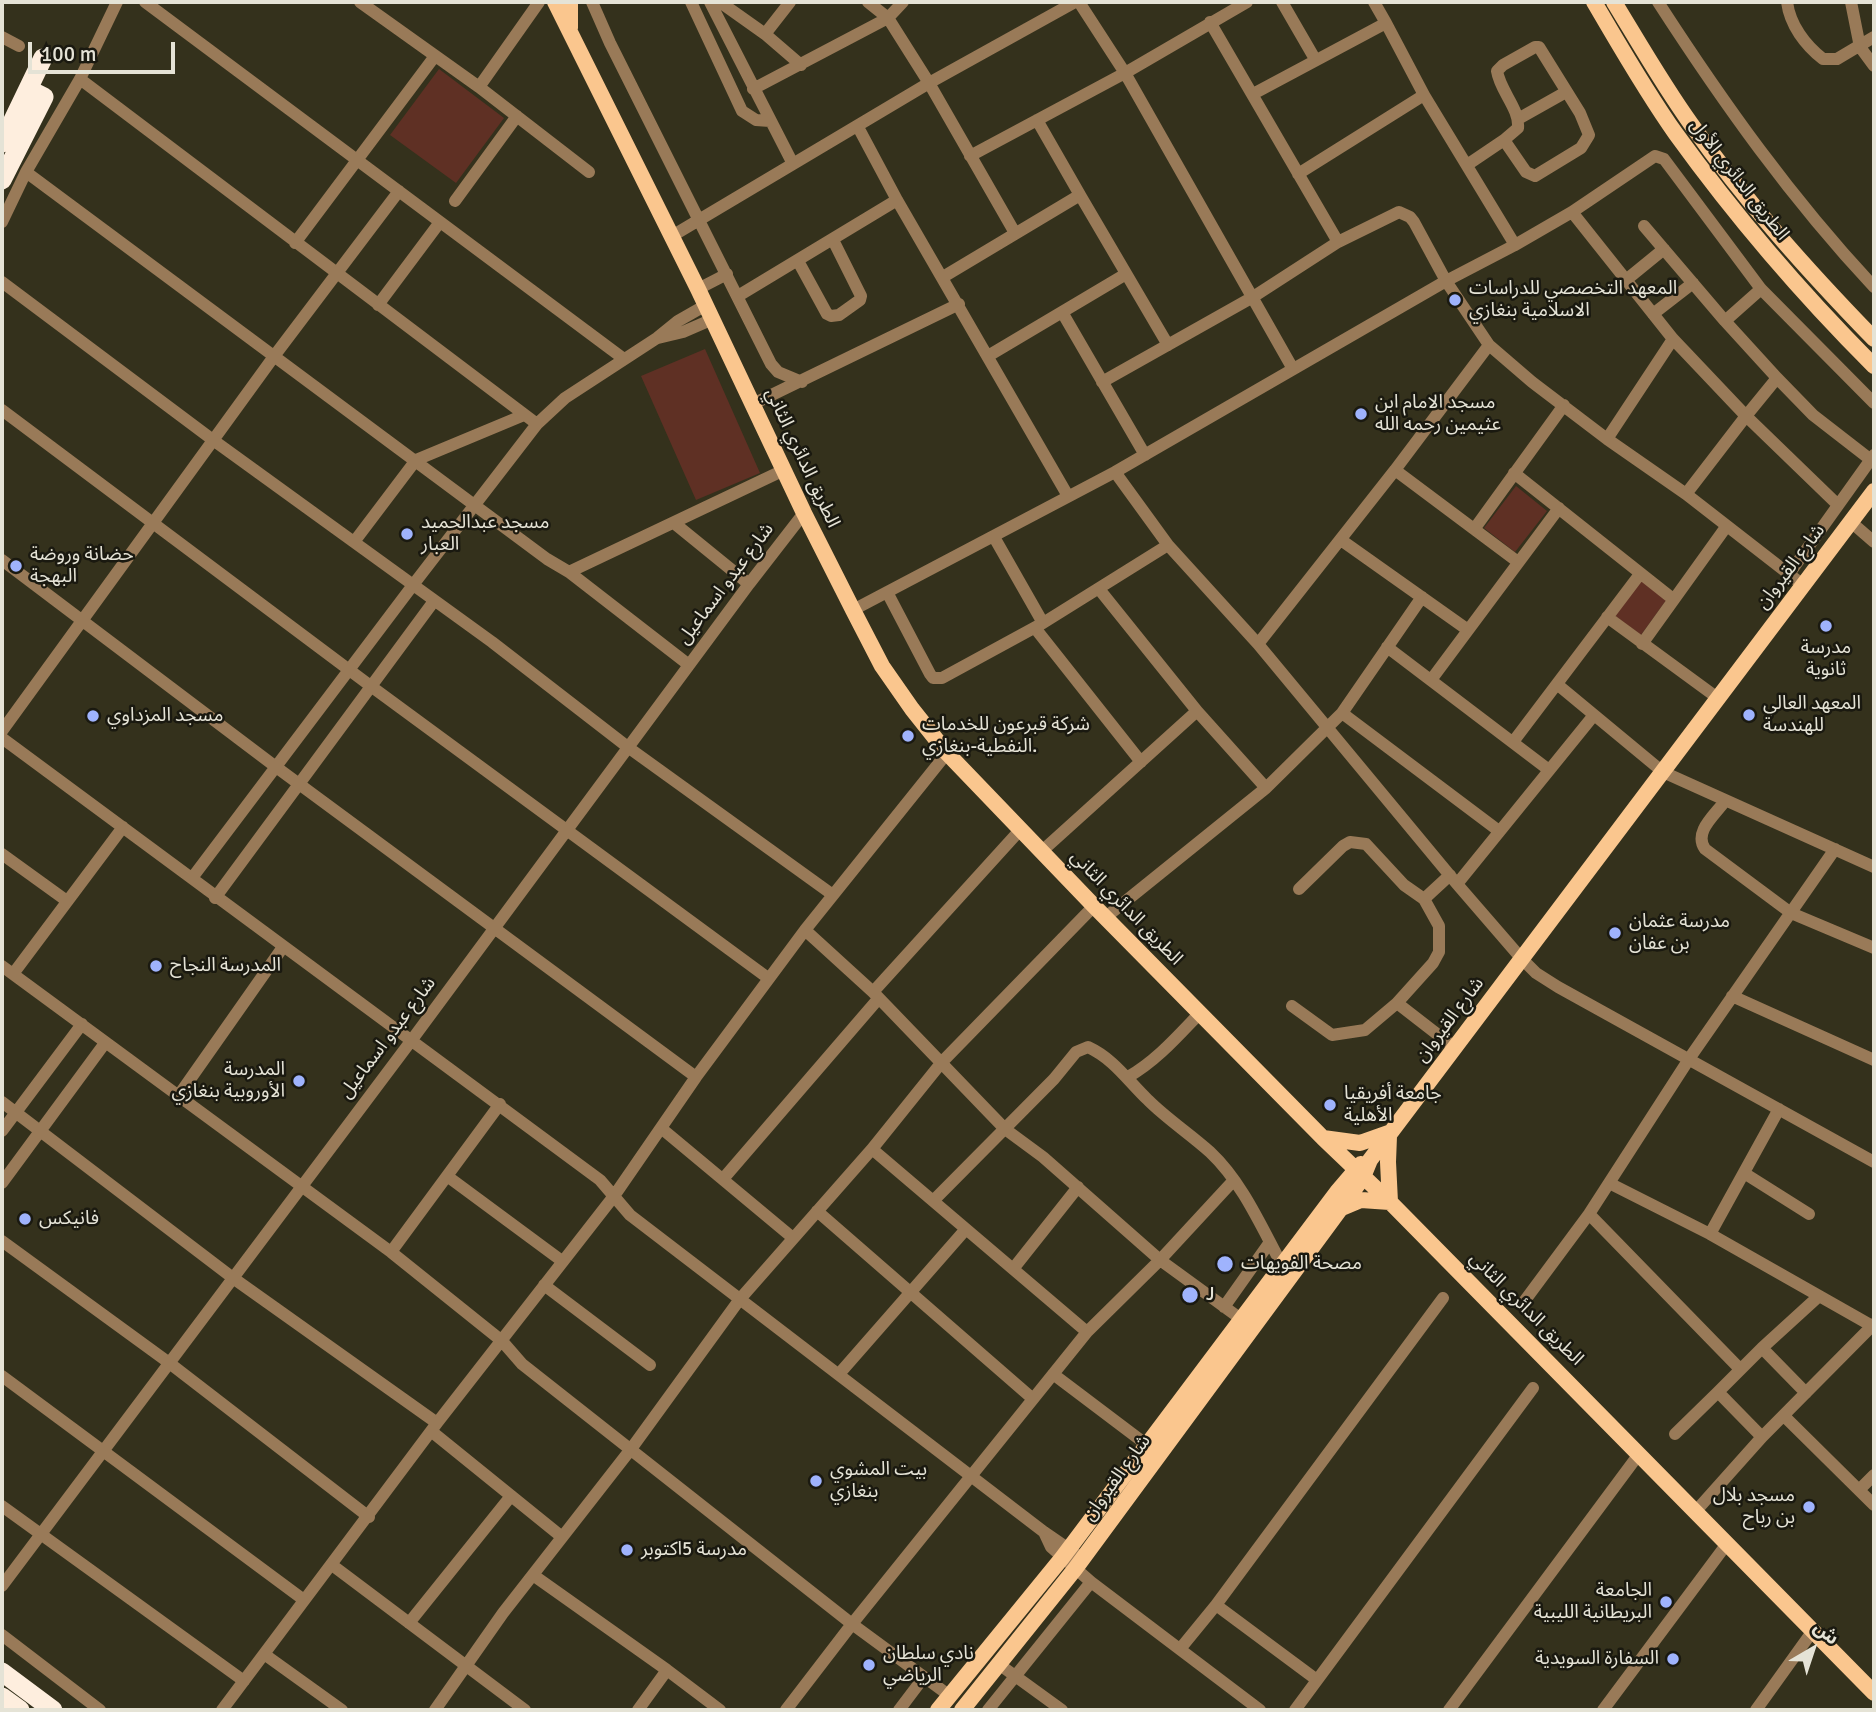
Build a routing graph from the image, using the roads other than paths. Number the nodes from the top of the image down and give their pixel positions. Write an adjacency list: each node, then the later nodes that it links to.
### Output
1 (117, 2): 38 (street)
2 (145, 2): 54 (street)
3 (360, 2): 32 (street)
4 (539, 2): 40 (street)
5 (555, 2): 26 (main road, الطريق الدائري الثاني)
6 (570, 2): 26 (main road)
7 (592, 2): 66 (street)
8 (691, 2): 49 (street)
9 (710, 2): 41 (street)
10 (720, 2): 27 (street)
11 (790, 2): 27 (street)
12 (868, 2): 23 (street)
13 (903, 2): 23 (street)
14 (1077, 2): 37 (street); 39 (street)
15 (1247, 2): 24 (street)
16 (1282, 2): 34 (street)
17 (1374, 2): 25 (street)
18 (1594, 2): 104 (main road, الطريق الدائري الأول)
19 (1614, 2): 98 (main road, الطريق الدائري الأول)
20 (1658, 2): 86 (street)
21 (1787, 2): 31 (street)
22 (1850, 2): 31 (street)
23 (888, 18): 35 (street); 39 (street)
24 (1210, 22): 37 (street); 44 (street)
25 (1386, 23): 34 (street); 45 (street)
26 (570, 34): 71 (main road, الطريق الدائري الثاني)
27 (765, 34): 35 (street)
28 (2, 37): 30 (street)
29 (1874, 37): 31 (street)
30 (19, 46)
31 (1860, 47): 36 (street)
32 (435, 56): 40 (street); 54 (street)
33 (43, 58): 43 (highway)
34 (1315, 60): 44 (street)
35 (801, 65): 41 (street)
36 (1874, 66)
37 (1125, 73): 48 (street); 90 (street)
38 (80, 79): 57 (street); 74 (street)
39 (929, 83): 50 (street); 53 (street)
40 (479, 87): 46 (street)
41 (753, 89): 49 (street)
42 (1566, 92): 47 (street); 47 (street); 51 (street)
43 (36, 93): 52 (highway); 60 (highway)
44 (1253, 94): 59 (street)
45 (1424, 95): 56 (street); 59 (street)
46 (517, 116): 58 (street); 64 (street)
47 (1518, 119): 51 (street)
48 (1037, 120): 53 (street); 62 (street)
49 (770, 121): 55 (street)
50 (858, 127): 55 (street); 63 (street)
51 (1504, 141): 56 (street)
52 (2, 143)
53 (970, 156): 70 (street)
54 (358, 160): 61 (street); 74 (street)
55 (793, 164): 66 (street)
56 (1466, 165): 75 (street)
57 (26, 172): 67 (street); 101 (street)
58 (589, 172)
59 (1298, 174): 73 (street)
60 (2, 180)
61 (399, 191): 68 (street); 78 (street)
62 (1080, 195): 70 (street); 80 (street)
63 (897, 200): 72 (street); 81 (street)
64 (455, 201)
65 (1572, 212): 75 (street); 82 (street); 88 (street)
66 (698, 220): 71 (street); 79 (street)
67 (2, 222)
68 (440, 222): 92 (street); 103 (street)
69 (1644, 226): 76 (street)
70 (1014, 233): 81 (street)
71 (672, 236): 87 (main road, الطريق الدائري الثاني)
72 (833, 240): 77 (street); 77 (street)
73 (1338, 242): 83 (street); 90 (street)
74 (295, 243): 78 (street)
75 (1515, 245): 83 (street)
76 (1664, 249): 82 (street); 85 (street)
77 (798, 261): 89 (street)
78 (337, 274): 92 (street); 101 (street)
79 (727, 274): 87 (street); 89 (street)
80 (1126, 274): 94 (street); 99 (street)
81 (943, 277): 91 (street)
82 (1626, 280): 95 (street)
83 (1446, 281): 100 (street); 105 (street)
84 (2, 282): 117 (street)
85 (1693, 284): 95 (street); 96 (street)
86 (1874, 287)
87 (698, 289): 93 (main road, الطريق الدائري الثاني)
88 (1761, 289): 96 (street); 109 (street)
89 (738, 296): 107 (street)
90 (1253, 297): 99 (street); 105 (street)
91 (958, 304): 102 (street); 107 (street)
92 (378, 305): 113 (street)
93 (709, 312): 103 (street); 110 (main road, الطريق الدائري الثاني)
94 (1062, 312): 102 (street); 108 (street)
95 (1653, 314): 97 (street)
96 (1725, 321): 106 (street)
97 (1673, 339): 114 (street); 116 (street)
98 (1874, 339)
99 (1168, 345): 108 (street)
100 (1489, 345): 111 (street); 122 (street)
101 (275, 355): 117 (street); 120 (street)
102 (988, 356): 127 (street)
103 (624, 359): 115 (street)
104 (1874, 366)
105 (1293, 369): 118 (street)
106 (1777, 378): 114 (street); 119 (street)
107 (802, 382): 110 (street)
108 (1102, 382): 118 (street)
109 (1874, 403)
110 (753, 404): 121 (main road, الطريق الدائري الثاني)
111 (1564, 405): 116 (street); 124 (street)
112 (2, 410): 132 (street)
113 (524, 415): 115 (street); 120 (street)
114 (1745, 416): 126 (street); 129 (street)
115 (537, 425): 128 (street)
116 (1607, 439): 126 (street)
117 (213, 440): 132 (street); 139 (street)
118 (1145, 454): 123 (street)
119 (1873, 457): 129 (street)
120 (416, 460): 128 (street); 139 (street)
121 (784, 470): 131 (main road, الطريق الدائري الثاني); 133 (street)
122 (1395, 470): 136 (street); 138 (street)
123 (1115, 472): 127 (street); 141 (street)
124 (1514, 473): 130 (street); 136 (street)
125 (1874, 491): 134 (main road, شارع القيروان)
126 (1686, 495): 135 (street)
127 (1068, 496): 137 (street)
128 (474, 504): 144 (street); 147 (street)
129 (1838, 505): 146 (street)
130 (1559, 508): 143 (street); 145 (street)
131 (804, 513): 148 (street, شارع عبدو اسماعيل); 155 (main road, الطريق الدائري الثاني)
132 (153, 523): 157 (street); 164 (street)
133 (674, 523): 144 (street); 148 (street)
134 (1851, 523): 140 (street); 149 (main road, شارع القيروان)
135 (1726, 527): 146 (street); 153 (street)
136 (1475, 528): 143 (street)
137 (993, 537): 151 (street); 158 (street)
138 (1341, 540): 152 (street); 160 (street)
139 (354, 542): 147 (street)
140 (1874, 542)
141 (1168, 545): 150 (street); 160 (street)
142 (2, 560): 157 (street)
143 (1518, 562): 159 (street)
144 (569, 572): 163 (street)
145 (1640, 574): 153 (street); 156 (street)
146 (1789, 574): 149 (street)
147 (413, 584): 154 (street); 164 (street)
148 (749, 584): 163 (street, شارع عبدو اسماعيل)
149 (1803, 585): 168 (main road, شارع القيروان)
150 (1099, 589): 158 (street); 169 (street)
151 (887, 592): 155 (street); 158 (street)
152 (1422, 597): 159 (street); 162 (street)
153 (1673, 599): 161 (street)
154 (434, 601): 167 (street); 176 (street)
155 (853, 610): 177 (main road, الطريق الدائري الثاني)
156 (1607, 617): 161 (street); 166 (street)
157 (81, 621): 173 (street); 179 (street)
158 (1039, 626): 178 (street)
159 (1468, 630): 165 (street)
160 (1258, 644): 172 (street)
161 (1642, 644): 168 (street)
162 (1387, 647): 165 (street); 170 (street)
163 (689, 665): 176 (street, شارع عبدو اسماعيل)
164 (350, 670): 167 (street); 179 (street)
165 (1431, 680): 175 (street)
166 (1558, 685): 171 (street); 175 (street)
167 (372, 687): 182 (street); 187 (street)
168 (1719, 699): 181 (main road, شارع القيروان)
169 (1196, 711): 178 (street); 183 (street)
170 (1342, 713): 172 (street); 188 (street)
171 (1594, 715): 180 (street); 181 (street)
172 (1329, 727): 183 (street); 194 (street)
173 (2, 731)
174 (2, 738): 185 (street)
175 (1513, 742): 180 (street)
176 (629, 748): 187 (street, شارع عبدو اسماعيل); 196 (street)
177 (947, 753): 186 (main road, الطريق الدائري الثاني); 196 (street)
178 (1141, 762): 190 (street)
179 (276, 767): 182 (street); 193 (street)
180 (1549, 770): 188 (street)
181 (1663, 772): 184 (street); 206 (main road, شارع القيروان)
182 (299, 785): 197 (street); 202 (street)
183 (1266, 788): 200 (street)
184 (1726, 801): 189 (street); 201 (street)
185 (123, 827): 193 (street); 199 (street)
186 (1021, 829): 190 (main road, الطريق الدائري الثاني); 210 (street)
187 (568, 830): 202 (street, شارع عبدو اسماعيل); 209 (street)
188 (1499, 831): 194 (street)
189 (1835, 849): 192 (street); 201 (street)
190 (1042, 851): 200 (main road, الطريق الدائري الثاني)
191 (2, 854): 199 (street)
192 (1874, 867)
193 (192, 878): 197 (street)
194 (1453, 879): 198 (street); 206 (street)
195 (1299, 889): 198 (street)
196 (833, 895): 203 (street)
197 (215, 898): 204 (street)
198 (1424, 899): 212 (street)
199 (67, 901): 208 (street)
200 (1100, 911): 214 (main road, الطريق الدائري الثاني); 221 (street)
201 (1791, 912): 205 (street); 211 (street)
202 (494, 929): 216 (street, شارع عبدو اسماعيل); 222 (street)
203 (805, 930): 209 (street); 210 (street)
204 (283, 947): 216 (street); 224 (street)
205 (1874, 948)
206 (1521, 958): 218 (main road, شارع القيروان); 219 (street)
207 (2, 966): 208 (street)
208 (13, 974): 215 (street)
209 (768, 978): 222 (street)
210 (876, 995): 221 (street); 241 (street)
211 (1732, 996): 219 (street); 220 (street)
212 (1397, 1003): 213 (street); 218 (street)
213 (1292, 1006)
214 (1199, 1014): 223 (street); 234 (main road, الطريق الدائري الثاني)
215 (82, 1024): 217 (street); 228 (street)
216 (411, 1041): 226 (street); 245 (street, شارع عبدو اسماعيل)
217 (105, 1043): 224 (street); 232 (street)
218 (1455, 1048): 233 (main road, شارع القيروان)
219 (1689, 1059): 227 (street); 243 (street)
220 (1874, 1060)
221 (942, 1062): 230 (street); 235 (street)
222 (696, 1077): 229 (street)
223 (1128, 1077): 230 (street); 242 (street)
224 (178, 1095): 245 (street)
225 (2, 1102): 228 (street)
226 (499, 1104): 240 (street); 247 (street)
227 (1779, 1109): 237 (street); 239 (street)
228 (15, 1112): 231 (street); 232 (street)
229 (661, 1128): 241 (street); 247 (street)
230 (1005, 1129): 246 (street); 249 (street)
231 (2, 1131)
232 (41, 1132): 244 (street); 264 (street)
233 (1391, 1134): 234 (main road); 238 (main road, شارع القيروان); 250 (main road)
234 (1322, 1138): 236 (main road, الطريق الدائري الثاني)
235 (872, 1149): 249 (street); 251 (street)
236 (1336, 1151): 238 (main road, الطريق الدائري الثاني); 248 (main road)
237 (1874, 1162)
238 (1359, 1173): 248 (main road, شارع القيروان); 250 (main road, الطريق الدائري الثاني)
239 (1744, 1173): 253 (street); 255 (street)
240 (447, 1176): 259 (street); 261 (street)
241 (723, 1179): 256 (street)
242 (1234, 1180): 258 (street); 260 (street)
243 (1609, 1182): 252 (street); 255 (street)
244 (2, 1183)
245 (303, 1185): 259 (street); 264 (street, شارع عبدو اسماعيل)
246 (1078, 1187): 260 (street); 263 (street)
247 (614, 1196): 261 (street); 269 (street)
248 (1339, 1200): 250 (main road); 262 (main road); 307 (main road, شارع القيروان)
249 (933, 1201): 254 (street)
250 (1390, 1202): 294 (main road, الطريق الدائري الثاني)
251 (817, 1211): 256 (street); 266 (street)
252 (1589, 1213): 270 (street); 279 (street)
253 (1809, 1214)
254 (966, 1229): 263 (street); 266 (street)
255 (1710, 1234): 267 (street)
256 (793, 1238): 269 (street)
257 (2, 1241): 277 (street)
258 (1270, 1242): 262 (street); 271 (street)
259 (391, 1252): 275 (street)
260 (1160, 1260): 271 (street); 274 (street)
261 (562, 1261): 265 (street)
262 (1282, 1265): 272 (main road)
263 (1013, 1269): 274 (street)
264 (233, 1279): 277 (street, شارع عبدو اسماعيل); 288 (street)
265 (544, 1285): 275 (street); 278 (street)
266 (911, 1293): 280 (street); 286 (street)
267 (1819, 1296): 273 (street); 276 (street)
268 (1443, 1298): 313 (street)
269 (740, 1299): 280 (street); 292 (street)
270 (1523, 1303)
271 (1224, 1307): 272 (street)
272 (1241, 1319): 291 (main road)
273 (1874, 1326): 285 (street)
274 (1087, 1332): 281 (street)
275 (502, 1341): 288 (street); 292 (street)
276 (1762, 1348): 279 (street); 285 (street)
277 (168, 1362): 293 (street, شارع عبدو اسماعيل); 302 (street)
278 (650, 1365)
279 (1740, 1369): 284 (street)
280 (839, 1374): 296 (street)
281 (1054, 1374): 286 (street); 291 (street)
282 (2, 1376): 293 (street)
283 (1533, 1388): 326 (street)
284 (1718, 1391): 289 (street); 290 (street)
285 (1807, 1393): 287 (street)
286 (1033, 1399): 296 (street)
287 (1784, 1416): 290 (street); 297 (street)
288 (434, 1427): 298 (street); 302 (street)
289 (1675, 1434)
290 (1762, 1437): 301 (street)
291 (1147, 1445): 306 (main road)
292 (631, 1448): 304 (street); 315 (street)
293 (102, 1451): 303 (street, شارع عبدو اسماعيل); 312 (street)
294 (1639, 1454): 301 (main road, الطريق الدائري الثاني); 348 (street)
295 (1874, 1475): 297 (street)
296 (972, 1476): 306 (street); 315 (street)
297 (1859, 1490): 299 (street)
298 (511, 1496): 304 (street); 314 (street)
299 (1874, 1505)
300 (2, 1506): 303 (street)
301 (1695, 1512): 305 (main road, الطريق الدائري الثاني)
302 (369, 1517): 308 (street)
303 (40, 1535): 311 (street, شارع عبدو اسماعيل); 327 (street)
304 (562, 1537): 309 (street)
305 (1726, 1545): 316 (main road, الطريق الدائري الثاني); 349 (street)
306 (1066, 1553): 307 (street); 329 (main road)
307 (1079, 1564): 310 (street); 320 (main road, شارع القيروان)
308 (332, 1565): 312 (street); 314 (street)
309 (533, 1575): 321 (street); 322 (street)
310 (1091, 1583): 318 (street); 324 (street)
311 (2, 1586)
312 (304, 1600): 319 (street)
313 (1216, 1605): 318 (street); 326 (street)
314 (409, 1623): 321 (street)
315 (852, 1624): 325 (street); 340 (street)
316 (1812, 1632): 328 (main road, الطريق الدائري الثاني); 350 (street)
317 (2, 1635): 334 (street)
318 (1181, 1649): 346 (street)
319 (264, 1654): 327 (street); 331 (street)
320 (1000, 1665): 324 (street); 343 (main road, شارع القيروان)
321 (466, 1667): 336 (street); 337 (street)
322 (667, 1670): 338 (street); 339 (street)
323 (2, 1672): 333 (highway)
324 (1015, 1676): 344 (street); 345 (street)
325 (924, 1677): 329 (street); 341 (street)
326 (1317, 1680): 347 (street)
327 (244, 1681): 335 (street)
328 (1874, 1693)
329 (950, 1696): 342 (main road)
330 (2, 1697): 332 (highway)
331 (333, 1708)
332 (20, 1710)
333 (53, 1710)
334 (100, 1710)
335 (222, 1710)
336 (435, 1710)
337 (525, 1710)
338 (638, 1710)
339 (720, 1710)
340 (786, 1710)
341 (899, 1710)
342 (938, 1710)
343 (962, 1710)
344 (988, 1710)
345 (1062, 1710)
346 (1260, 1710)
347 (1296, 1710)
348 (1449, 1710)
349 (1603, 1710)
350 (1756, 1710)

